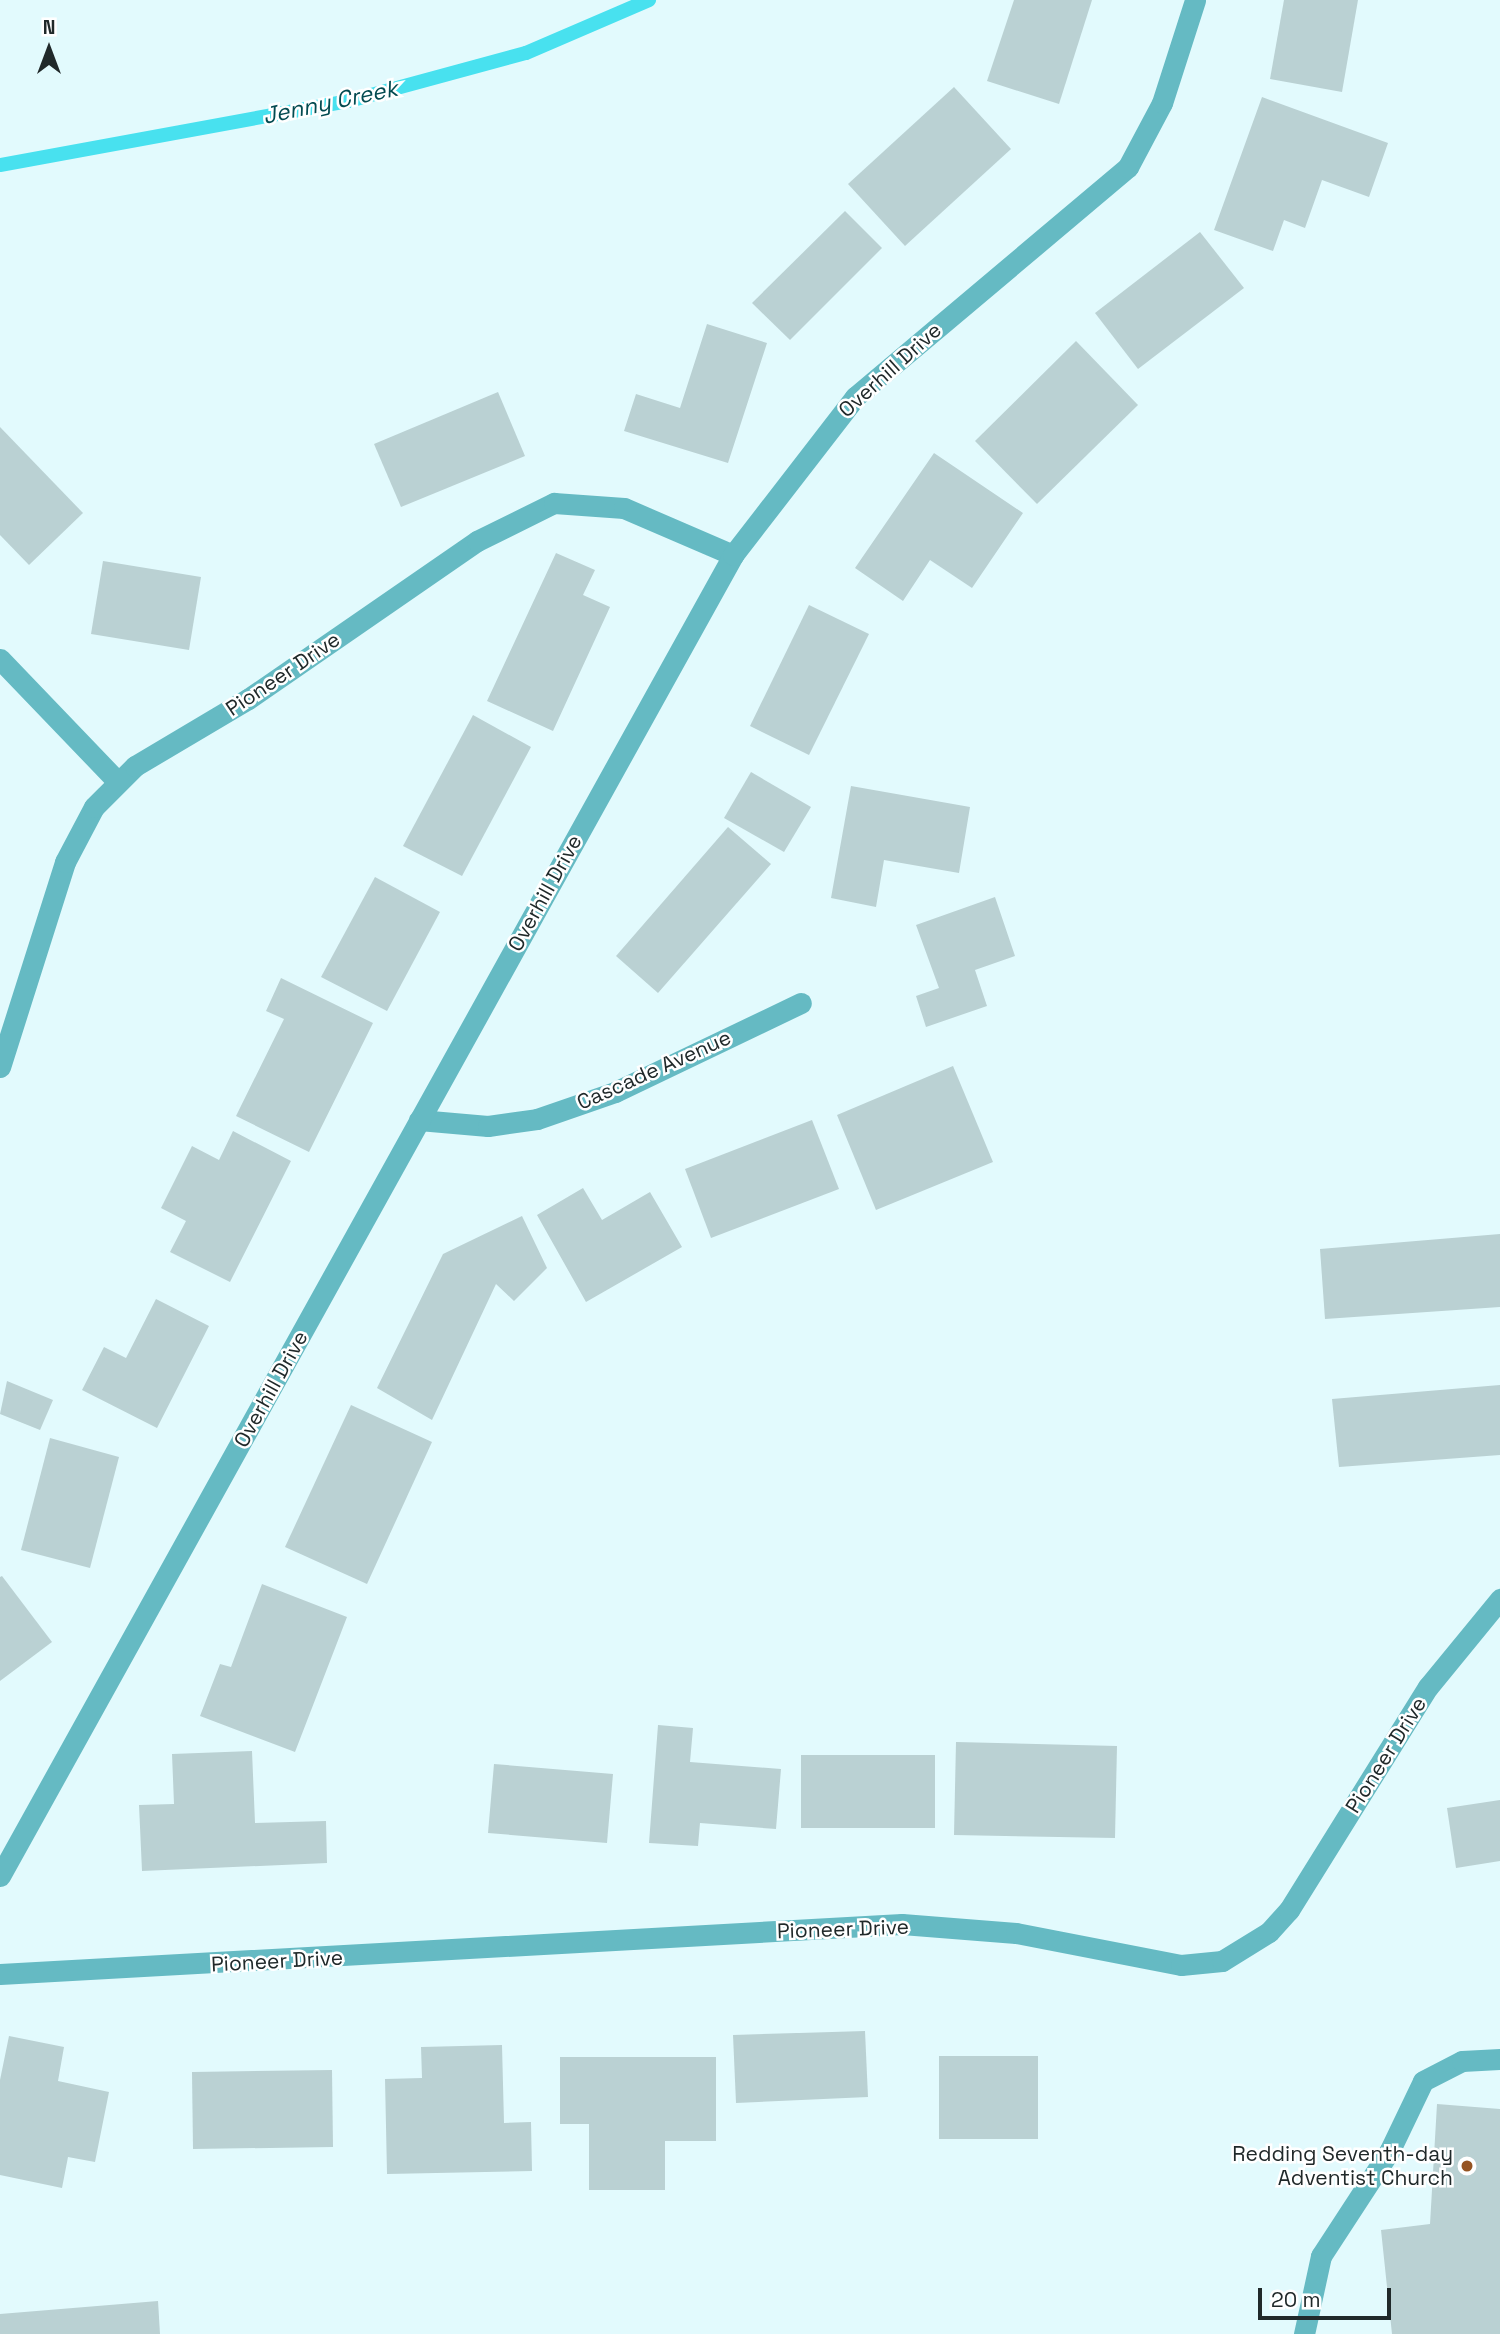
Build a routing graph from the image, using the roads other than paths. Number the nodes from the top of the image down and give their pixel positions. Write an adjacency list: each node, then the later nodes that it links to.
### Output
1 (1195, 0): 2 (street, Overhill Drive)
2 (733, 555): 4 (street, Pioneer Drive); 7 (street, Overhill Drive)
3 (0, 659): 4 (street)
4 (116, 780): 6 (street, Pioneer Drive)
5 (801, 1003): 7 (street, Cascade Avenue)
6 (0, 1067)
7 (419, 1120): 9 (street, Overhill Drive)
8 (1500, 1599): 10 (street, Pioneer Drive)
9 (0, 1876)
10 (0, 1974)
11 (1500, 2059): 12 (street)
12 (1304, 2334)

